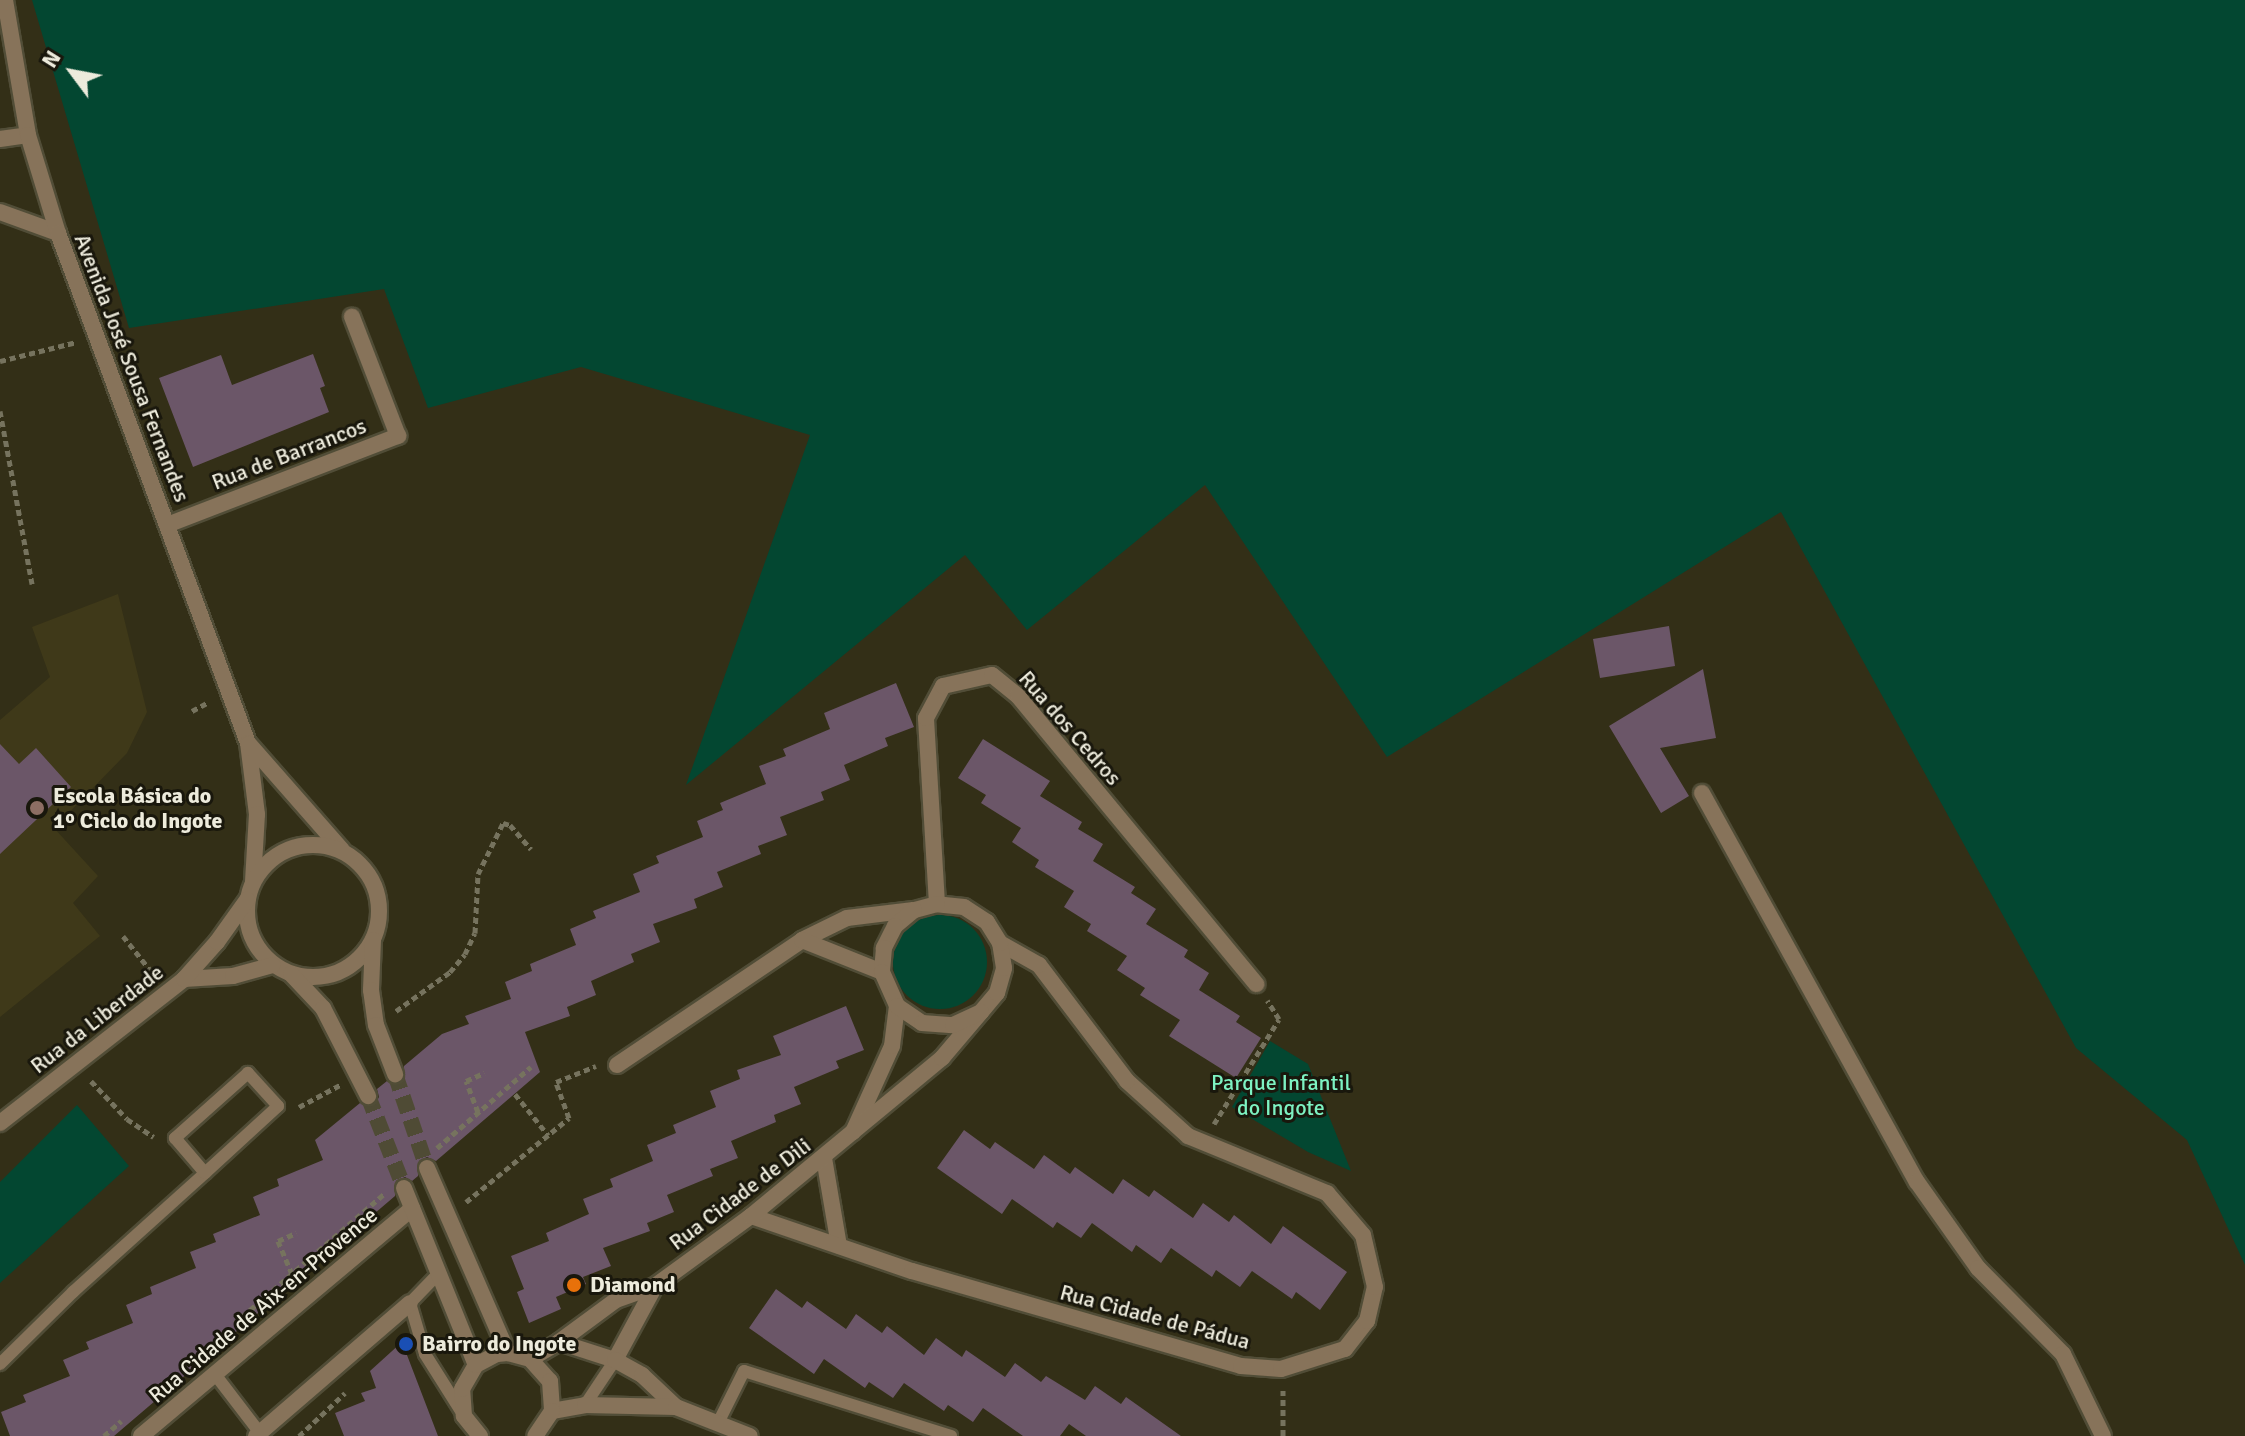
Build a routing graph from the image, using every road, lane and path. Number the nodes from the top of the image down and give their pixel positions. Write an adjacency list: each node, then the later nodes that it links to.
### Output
1 (5, 0): 2 (street, Avenida José Sousa Fernandes)
2 (28, 135): 3 (street); 5 (street, Avenida José Sousa Fernandes)
3 (0, 139)
4 (0, 212): 5 (street)
5 (58, 233): 7 (street, Avenida José Sousa Fernandes)
6 (352, 317): 10 (street, Rua de Barrancos)
7 (97, 337): 8 (path); 10 (street, Avenida José Sousa Fernandes)
8 (0, 361)
9 (0, 411): 11 (path)
10 (167, 525): 12 (street, Avenida José Sousa Fernandes)
11 (32, 584)
12 (248, 743): 15 (street, Avenida José Sousa Fernandes); 16 (street, Avenida José Sousa Fernandes)
13 (1702, 793): 83 (street)
14 (531, 849): 29 (path)
15 (343, 851): 16 (street); 20 (street)
16 (250, 890): 23 (street); 26 (street, Rua da Liberdade)
17 (937, 904): 18 (street); 22 (street); 27 (street, Rua dos Cedros)
18 (914, 910): 21 (street); 24 (street)
19 (123, 936): 28 (path)
20 (373, 940): 25 (street); 36 (street)
21 (802, 940): 24 (street); 32 (street)
22 (1000, 943): 31 (street); 47 (street, Rua Cidade de Pádua)
23 (273, 965): 25 (street); 26 (street, Rua da Liberdade)
24 (882, 972): 30 (street)
25 (291, 974): 35 (street)
26 (184, 979): 28 (street, Rua da Liberdade)
27 (1256, 984): 47 (path)
28 (168, 992): 43 (street, Rua da Liberdade)
29 (412, 999)
30 (897, 1006): 31 (street); 45 (street, Rua Cidade de Dili)
31 (981, 1012): 45 (street, Rua Cidade de Dili)
32 (617, 1065)
33 (531, 1067): 42 (path)
34 (484, 1073): 42 (path)
35 (360, 1074): 40 (street); 41 (path)
36 (395, 1074)
37 (569, 1077): 44 (path)
38 (98, 1089): 46 (path)
39 (515, 1094): 44 (path)
40 (368, 1096)
41 (278, 1106): 46 (lane); 50 (lane)
42 (478, 1112): 49 (path)
43 (0, 1123)
44 (548, 1135): 53 (path)
45 (851, 1137): 48 (street, Rua Cidade de Dili)
46 (175, 1138): 50 (lane)
47 (1204, 1143): 56 (street, Rua Cidade de Pádua)
48 (824, 1158): 54 (street, Rua Cidade de Dili); 56 (street)
49 (430, 1160): 53 (street)
50 (205, 1173): 66 (lane)
51 (400, 1185): 52 (street); 57 (path)
52 (412, 1209): 58 (street); 68 (street, Rua Cidade de Aix-en-Provence)
53 (449, 1216): 63 (street)
54 (751, 1216): 56 (street, Rua Cidade de Pádua); 59 (street, Rua Cidade de Dili)
55 (296, 1233): 57 (path)
56 (839, 1246)
57 (292, 1274): 61 (path)
58 (438, 1274): 60 (lane); 67 (street)
59 (655, 1286): 62 (street, Rua Cidade de Dili); 65 (street, Rua Cidade de Dili)
60 (410, 1303): 72 (lane); 76 (street)
61 (233, 1324)
62 (559, 1342): 64 (street, Rua Cidade de Dili); 65 (street)
63 (508, 1353): 64 (street); 67 (street)
64 (530, 1359): 75 (street)
65 (615, 1360): 69 (lane); 70 (street)
66 (0, 1364)
67 (476, 1365): 72 (street)
68 (214, 1373): 76 (lane); 78 (street, Rua Cidade de Aix-en-Provence)
69 (585, 1405): 70 (street); 75 (street)
70 (676, 1407): 74 (street)
71 (127, 1416): 77 (path)
72 (464, 1416): 79 (street)
73 (1286, 1419): 82 (path)
74 (718, 1423): 80 (street); 81 (lane)
75 (545, 1427)
76 (258, 1434)
77 (104, 1436)
78 (141, 1436)
79 (480, 1436)
80 (750, 1436)
81 (951, 1436)
82 (1283, 1436)
83 (2103, 1436)

